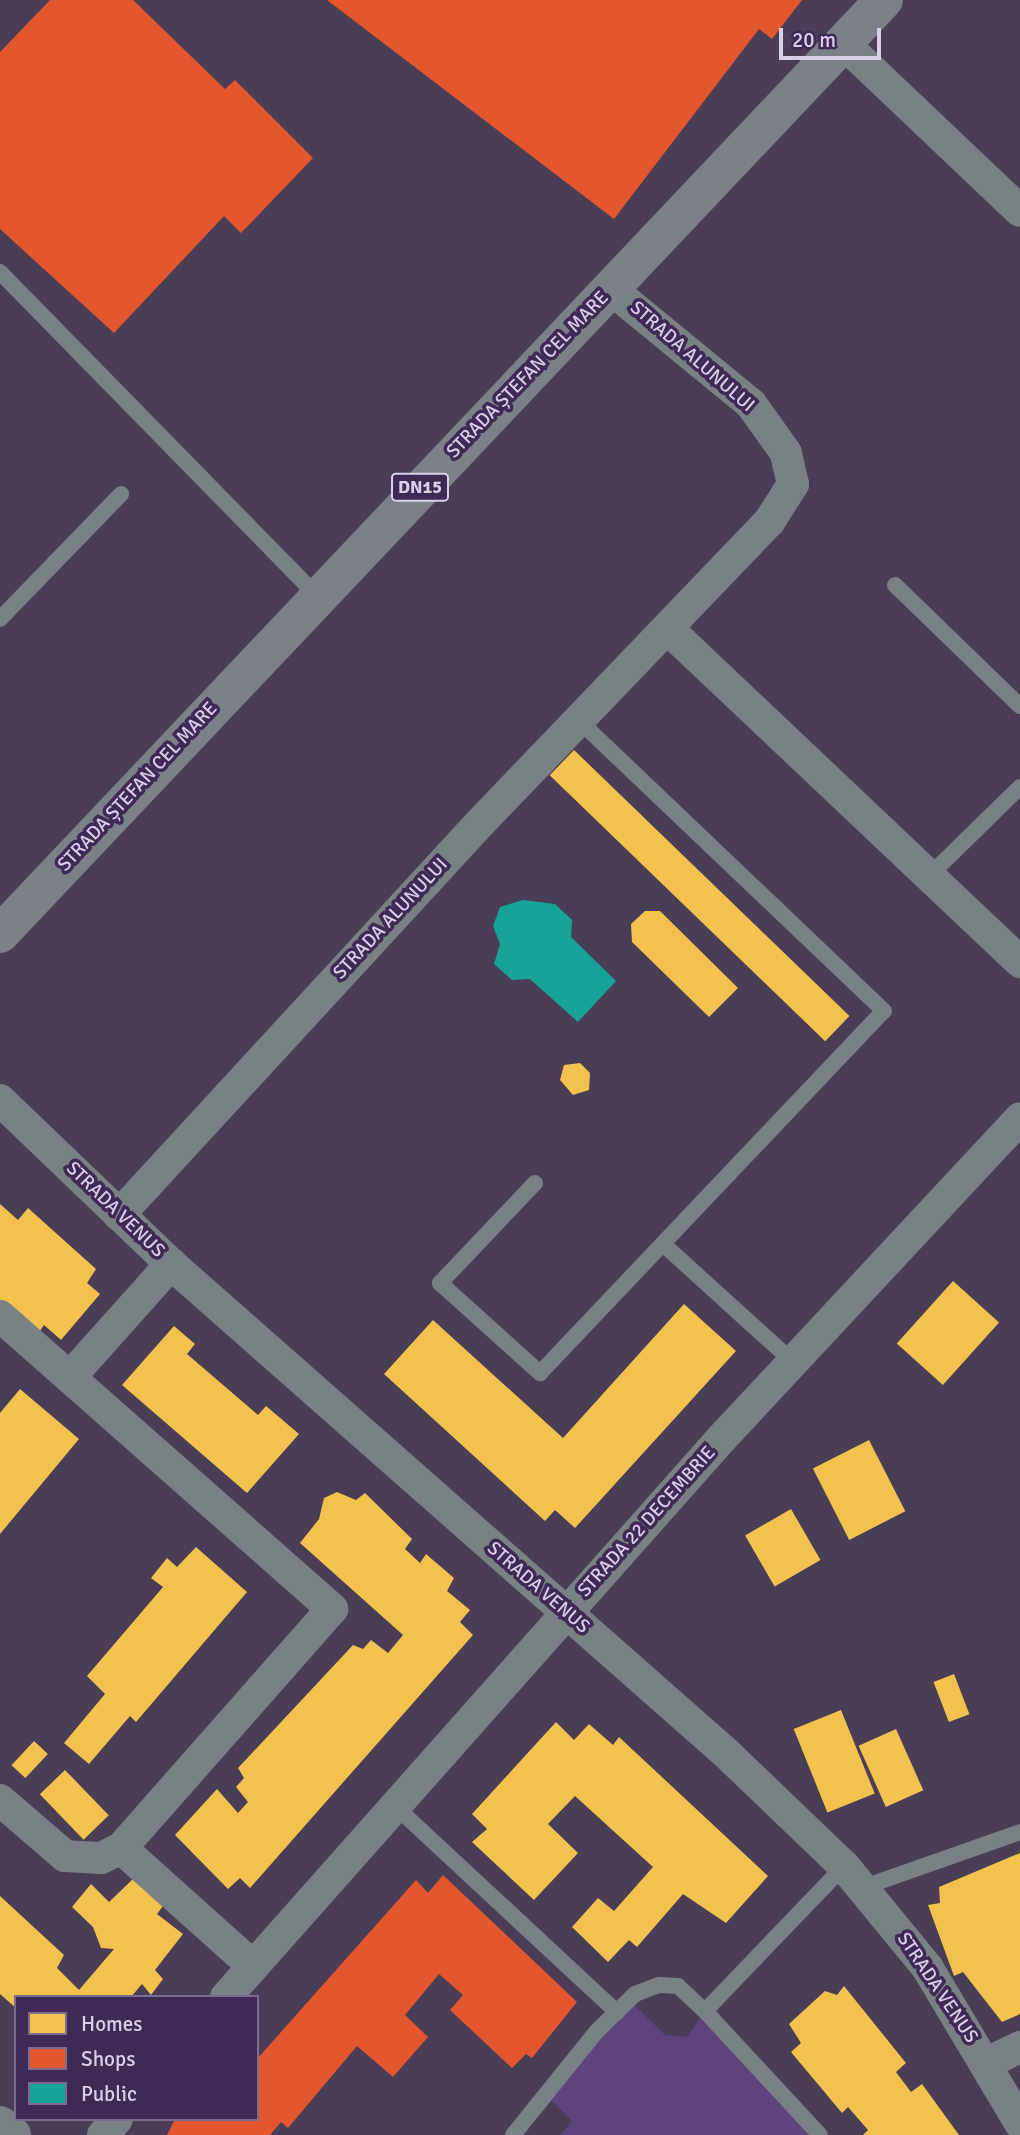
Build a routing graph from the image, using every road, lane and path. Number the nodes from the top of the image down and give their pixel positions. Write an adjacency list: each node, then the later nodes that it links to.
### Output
1 (884, 0): 2 (main road, STRADA ȘTEFAN CEL MARE / DN15)
2 (842, 42): 3 (street); 5 (main road, STRADA ȘTEFAN CEL MARE / DN15)
3 (1020, 211)
4 (0, 272): 8 (lane)
5 (610, 288): 8 (main road, STRADA ȘTEFAN CEL MARE / DN15); 10 (street, STRADA ALUNULUI)
6 (121, 494): 9 (lane)
7 (895, 585): 11 (lane)
8 (317, 596): 15 (main road, STRADA ȘTEFAN CEL MARE / DN15)
9 (0, 619)
10 (668, 629): 12 (street, STRADA ALUNULUI); 14 (street)
11 (1020, 706)
12 (579, 720): 20 (street, STRADA ALUNULUI); 21 (lane)
13 (1020, 787): 14 (lane)
14 (929, 876): 16 (street)
15 (0, 934)
16 (1020, 962)
17 (0, 1100): 20 (street, STRADA VENUS)
18 (1020, 1118): 24 (street, STRADA 22 DECEMBRIE)
19 (534, 1183): 21 (lane)
20 (119, 1215): 22 (street, STRADA VENUS)
21 (663, 1244): 24 (lane)
22 (171, 1264): 25 (street); 26 (street, STRADA VENUS)
23 (0, 1316): 25 (street)
24 (792, 1361): 26 (street, STRADA 22 DECEMBRIE)
25 (71, 1377): 30 (street)
26 (566, 1612): 28 (street, STRADA 22 DECEMBRIE); 31 (street, STRADA VENUS)
27 (0, 1800): 30 (street)
28 (395, 1806): 32 (street, STRADA 22 DECEMBRIE); 35 (lane)
29 (1020, 1832): 31 (lane)
30 (121, 1848): 32 (street)
31 (854, 1877): 34 (lane); 37 (street, STRADA VENUS)
32 (254, 1966): 33 (street, STRADA 22 DECEMBRIE)
33 (228, 1995)
34 (705, 2011): 35 (lane); 44 (lane)
35 (617, 2012): 43 (lane)
36 (1020, 2047): 37 (street)
37 (987, 2063): 39 (street, STRADA VENUS)
38 (115, 2121): 42 (street)
39 (1020, 2123)
40 (0, 2124): 41 (street)
41 (12, 2135)
42 (103, 2135)
43 (513, 2135)
44 (820, 2135)

